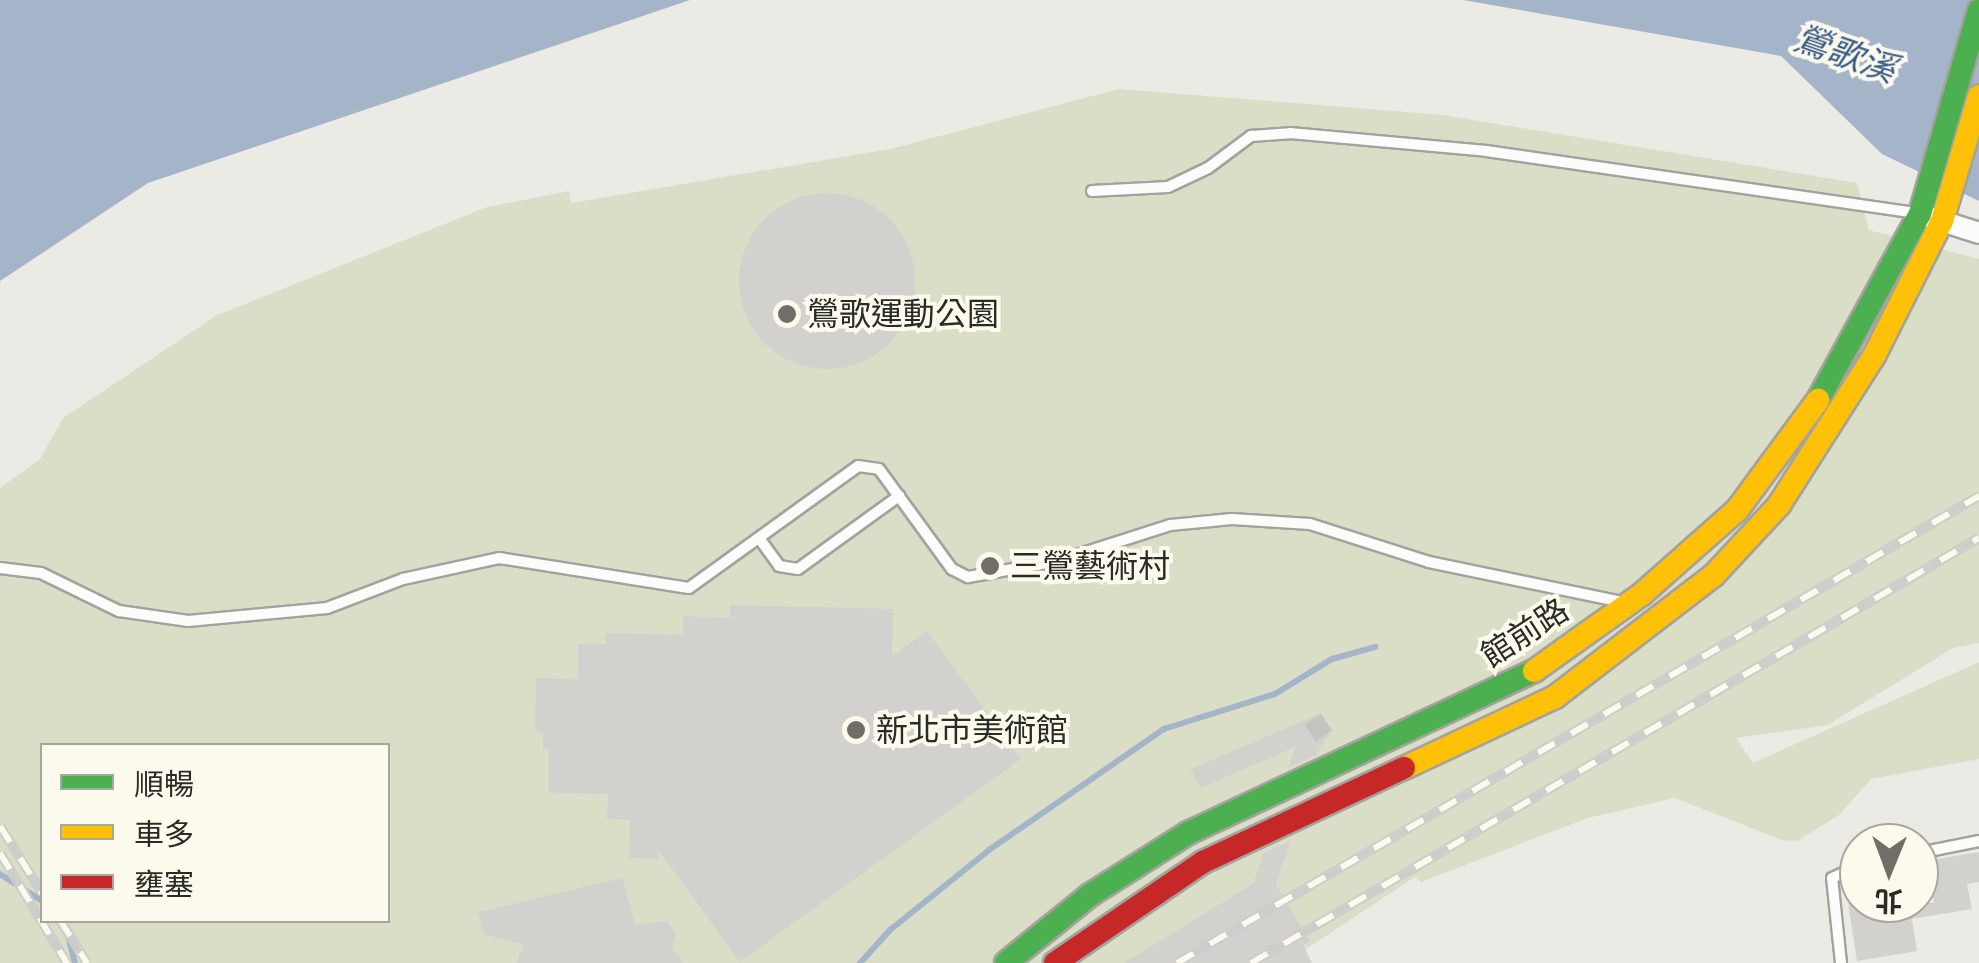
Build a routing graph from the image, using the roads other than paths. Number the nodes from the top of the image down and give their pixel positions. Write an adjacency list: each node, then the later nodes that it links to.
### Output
1 (1979, 10): 4 (street)
2 (1979, 96): 4 (street)
3 (1092, 191): 4 (lane)
4 (1935, 206): 5 (street); 9 (street, 館前路); 14 (street, 館前路)
5 (1979, 233)
6 (899, 496): 7 (lane); 7 (lane); 9 (lane)
7 (759, 538): 8 (lane)
8 (0, 568)
9 (1629, 603): 13 (street, 館前路)
10 (1979, 840): 11 (lane)
11 (1939, 849)
12 (1839, 875): 15 (lane)
13 (1006, 963)
14 (1055, 963)
15 (1841, 963)

